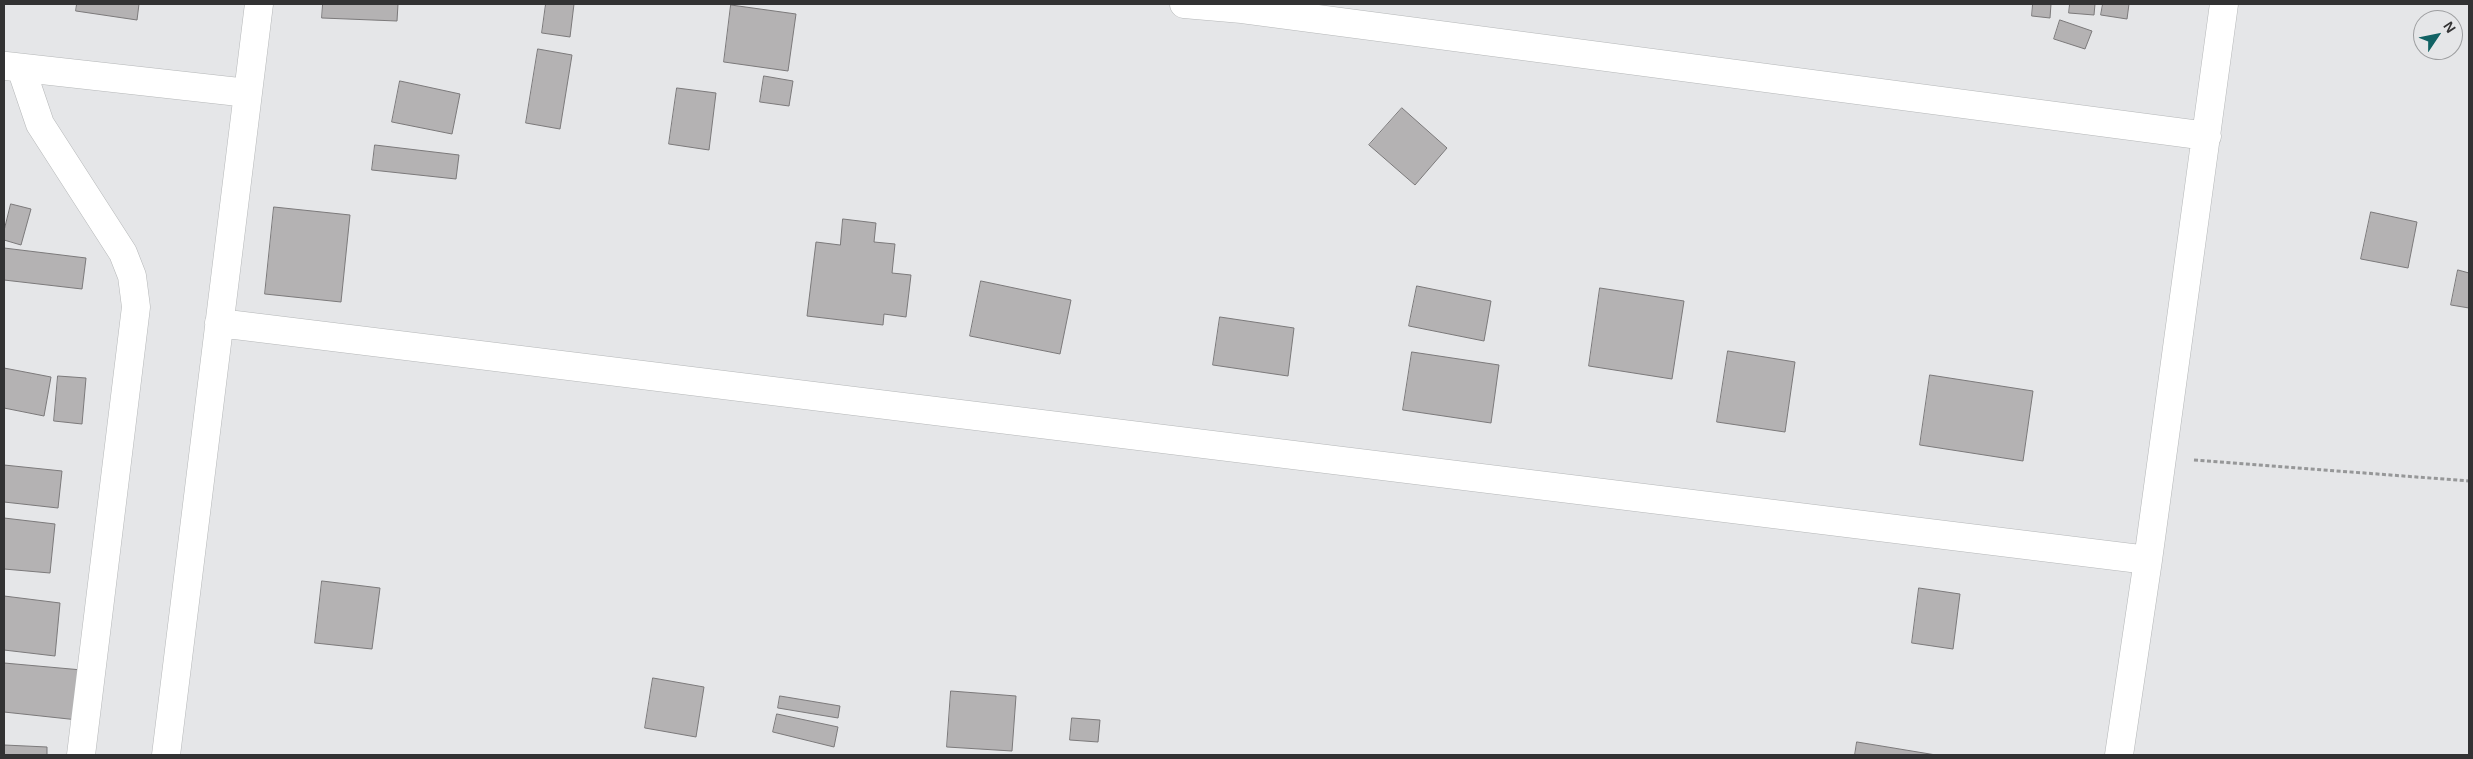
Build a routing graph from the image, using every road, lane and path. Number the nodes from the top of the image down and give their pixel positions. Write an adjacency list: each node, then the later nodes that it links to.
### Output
1 (259, 4): 5 (street)
2 (1184, 4): 6 (street)
3 (2224, 4): 6 (street)
4 (12, 67): 5 (street); 11 (street)
5 (248, 93): 7 (street)
6 (2207, 136): 8 (street)
7 (220, 323): 10 (street); 12 (street)
8 (2161, 458): 9 (path); 10 (street)
9 (2469, 481)
10 (2148, 560): 13 (street)
11 (81, 755)
12 (166, 755)
13 (2119, 755)

